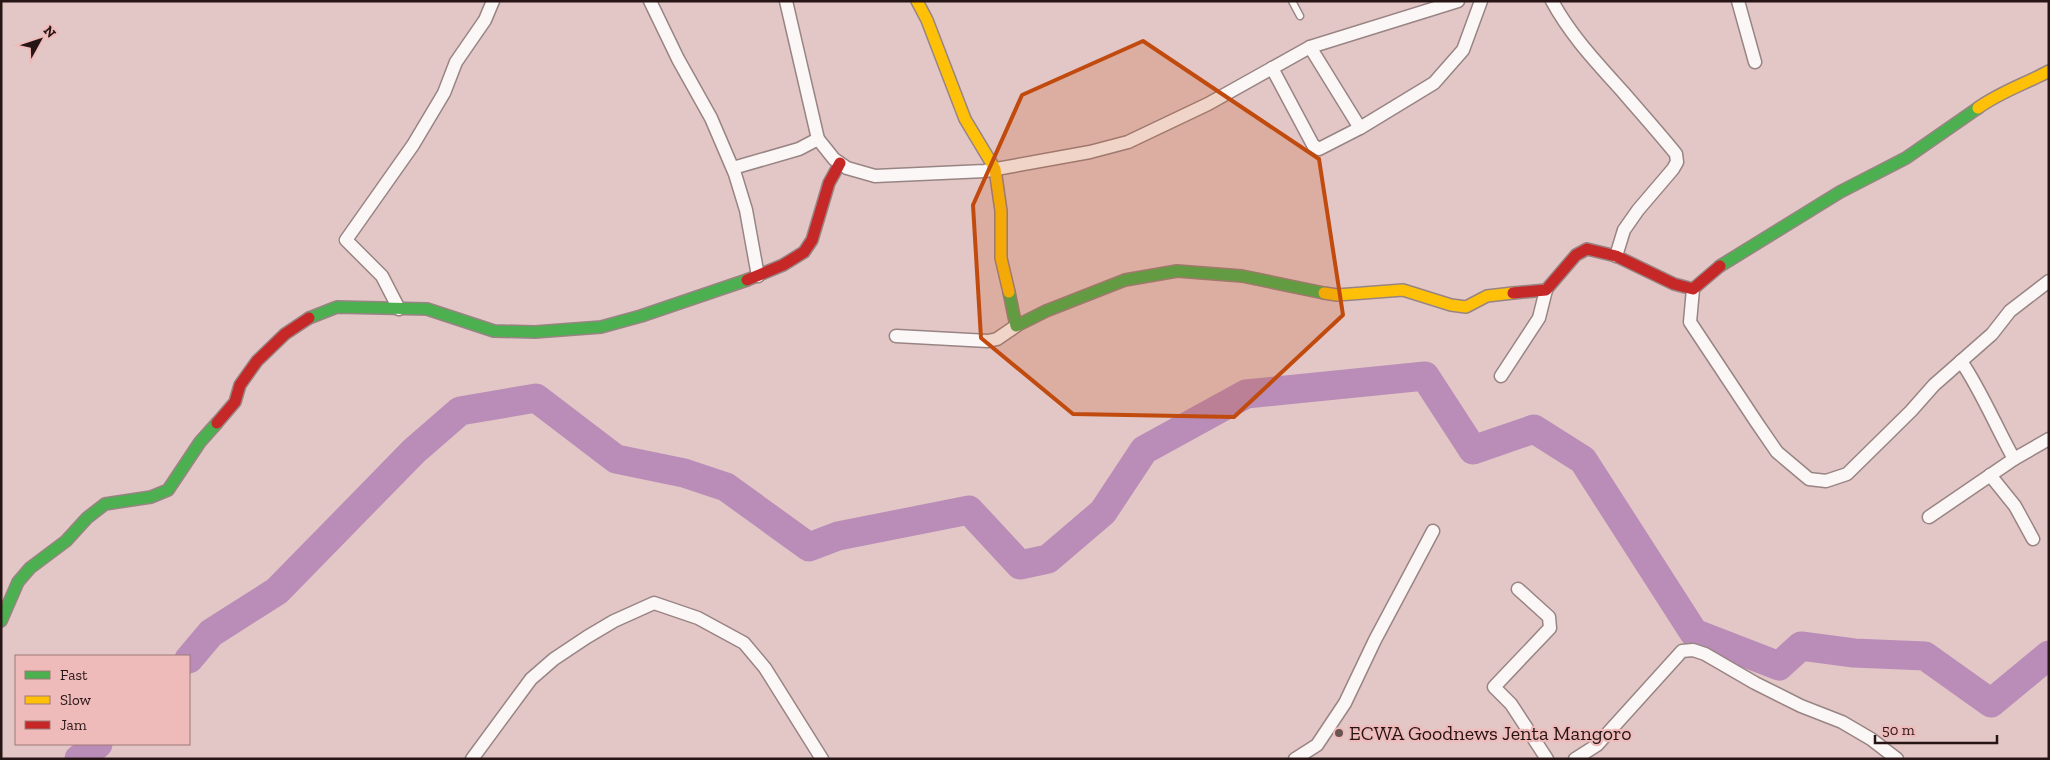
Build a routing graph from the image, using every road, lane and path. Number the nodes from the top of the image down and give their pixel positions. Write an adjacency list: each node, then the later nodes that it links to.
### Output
1 (493, 1): 25 (street)
2 (650, 1): 18 (street)
3 (786, 1): 16 (street)
4 (917, 1): 19 (street)
5 (1292, 1): 10 (lane)
6 (1458, 1): 11 (street)
7 (1481, 1): 15 (street)
8 (1552, 1): 20 (street)
9 (1738, 1): 12 (street)
10 (1300, 16)
11 (1310, 47): 13 (street); 15 (street)
12 (1755, 62)
13 (1272, 68): 15 (street); 19 (street)
14 (2049, 70): 23 (street)
15 (1360, 128)
16 (818, 139): 17 (street); 18 (street)
17 (840, 163): 19 (street); 21 (street)
18 (733, 168): 21 (street)
19 (995, 169): 26 (street)
20 (1616, 256): 23 (street); 24 (street)
21 (758, 276): 25 (street)
22 (2049, 281): 28 (street)
23 (1693, 289): 28 (street)
24 (1546, 290): 26 (street); 29 (street)
25 (399, 309): 37 (street)
26 (1016, 326): 27 (street)
27 (896, 336)
28 (1961, 361): 31 (street)
29 (1501, 376)
30 (2049, 439): 31 (street)
31 (2014, 459): 32 (street)
32 (1990, 475): 33 (street); 35 (street)
33 (1929, 516)
34 (1433, 531): 40 (street)
35 (2033, 539)
36 (1518, 589): 41 (street)
37 (1, 621)
38 (472, 759): 39 (street)
39 (822, 759)
40 (1295, 759)
41 (1547, 759)
42 (1575, 759): 43 (street)
43 (1897, 759)

